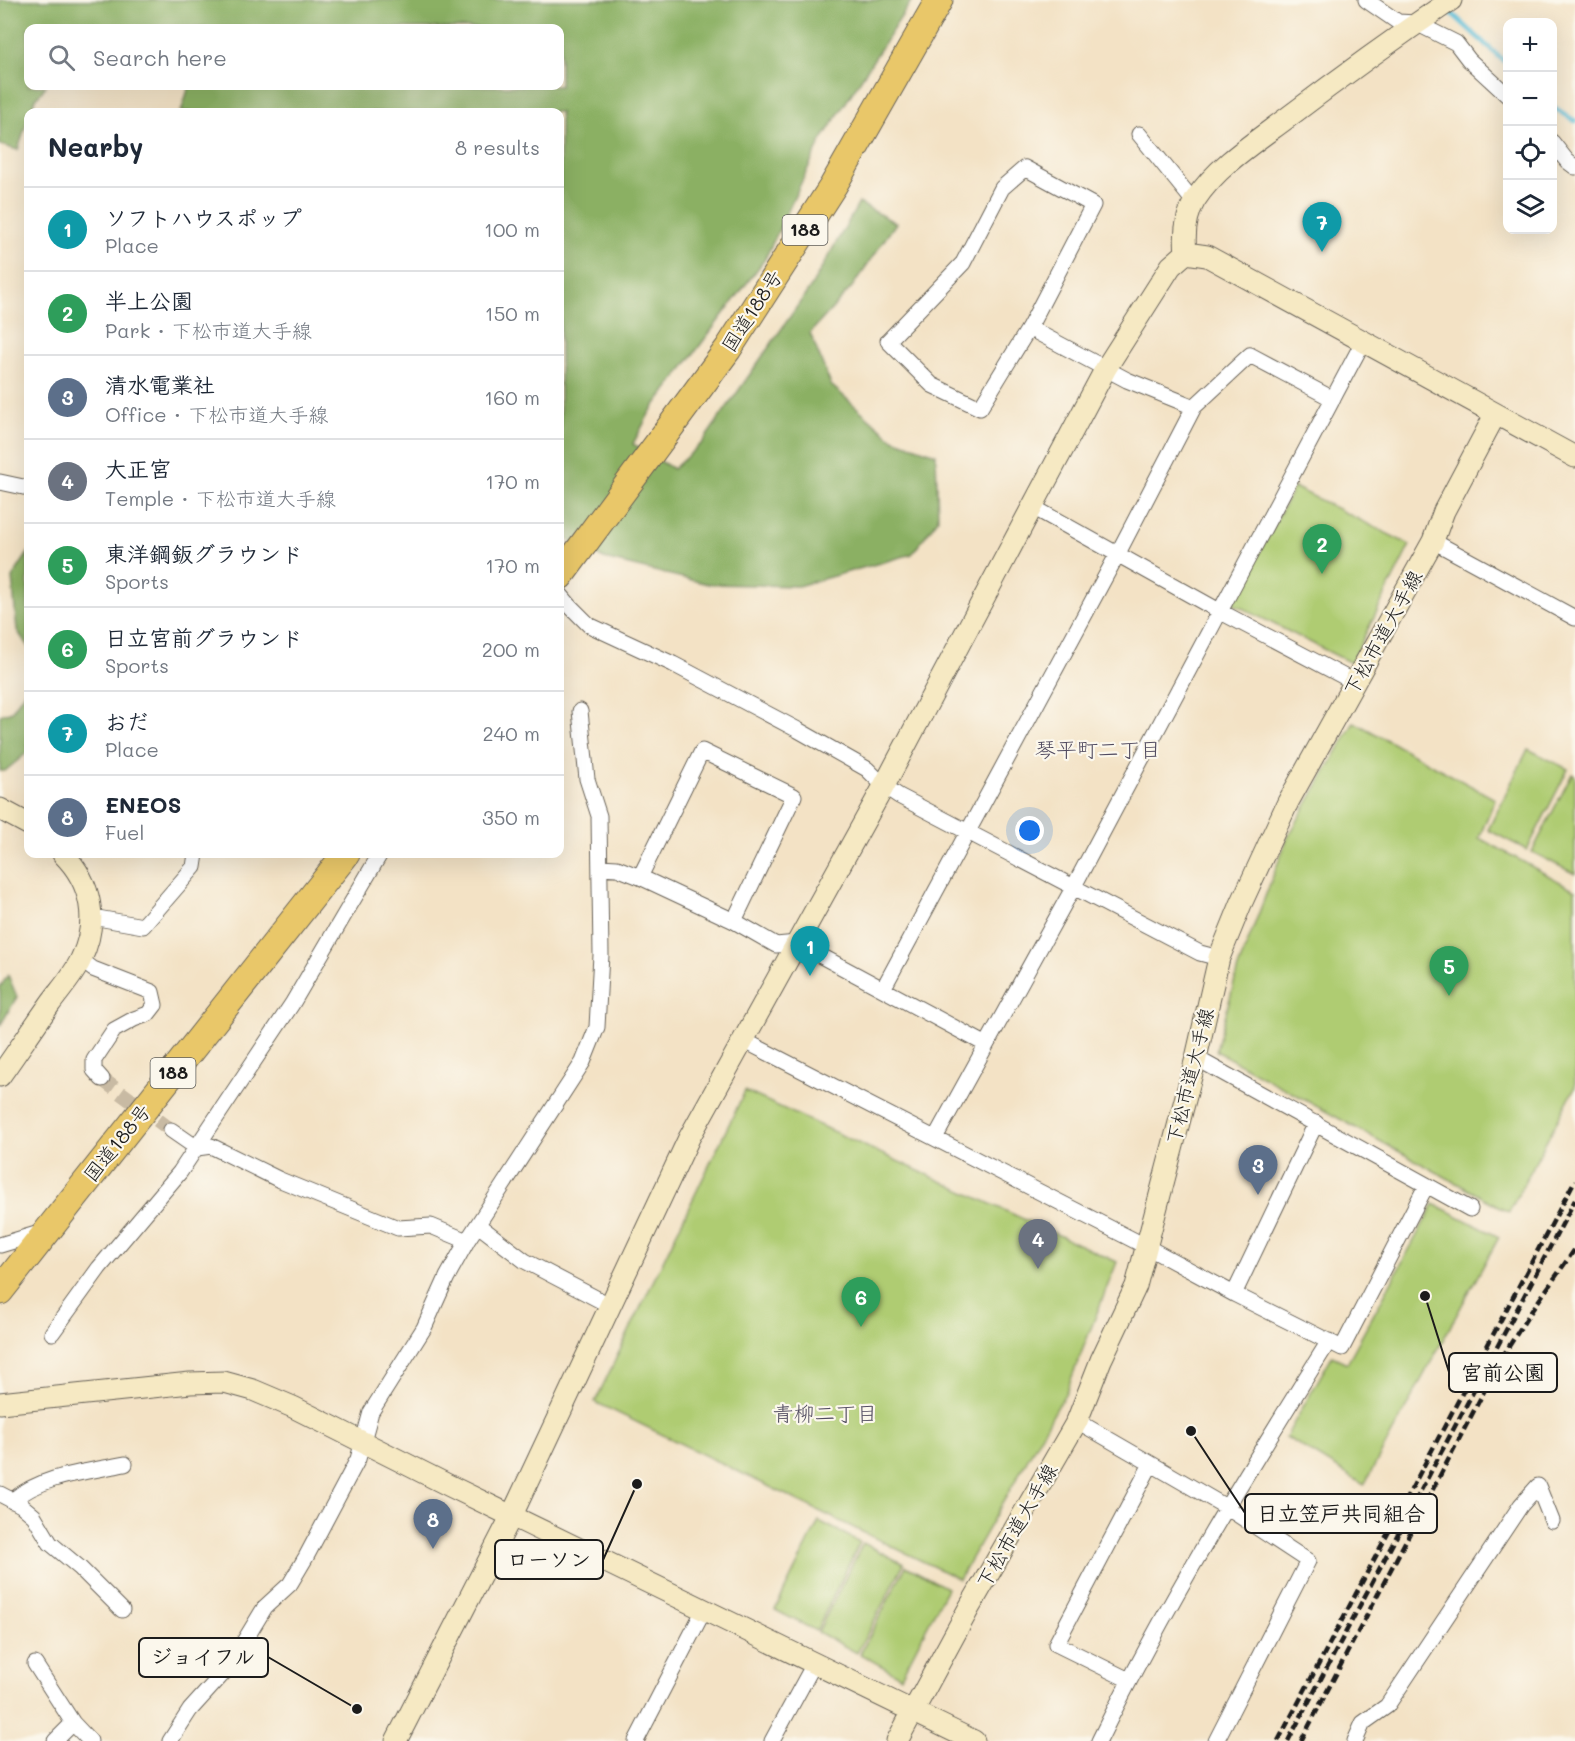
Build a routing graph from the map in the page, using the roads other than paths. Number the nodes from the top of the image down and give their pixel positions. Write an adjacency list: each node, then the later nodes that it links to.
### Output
1 (939, 0): 23 (highway, 国道188号 / 188)
2 (1366, 0): 4 (street)
3 (1451, 0): 4 (street)
4 (1416, 23): 5 (street); 9 (street)
5 (1503, 91)
6 (1139, 134): 9 (street)
7 (1557, 148): 8 (street)
8 (1575, 167)
9 (1194, 202): 10 (street)
10 (1186, 253): 12 (street); 13 (street)
11 (1029, 328): 11 (street); 13 (street)
12 (1363, 342): 14 (street); 16 (street)
13 (1106, 368): 15 (street); 20 (street)
14 (1333, 399): 15 (street); 25 (street)
15 (1194, 407): 22 (street)
16 (1495, 415): 17 (street); 21 (street, 下松市道大手線)
17 (1575, 457)
18 (0, 482): 19 (street)
19 (24, 487)
20 (1031, 506): 22 (street); 29 (street)
21 (1433, 541): 26 (street); 27 (street, 下松市道大手線)
22 (1117, 555): 25 (street); 32 (street)
23 (564, 571)
24 (564, 598): 29 (street)
25 (1221, 612): 27 (street); 39 (street)
26 (1575, 618)
27 (1356, 682): 43 (street, 下松市道大手線)
28 (580, 711): 37 (street)
29 (884, 786): 32 (street); 42 (street)
30 (0, 809): 31 (street)
31 (24, 822)
32 (969, 833): 39 (street); 45 (street)
33 (68, 858): 40 (street)
34 (195, 858): 40 (street)
35 (343, 858): 58 (highway, 国道188号 / 188)
36 (378, 858): 54 (street)
37 (600, 867): 38 (street); 57 (street)
38 (640, 877): 41 (street); 41 (street)
39 (1073, 888): 43 (street); 47 (street)
40 (92, 917): 44 (street)
41 (734, 921): 42 (street)
42 (797, 943): 45 (street); 46 (street)
43 (1219, 958): 48 (street, 下松市道大手線)
44 (81, 960): 49 (street); 50 (street)
45 (883, 990): 47 (street)
46 (743, 1040): 53 (street); 64 (street)
47 (985, 1044): 53 (street)
48 (1196, 1058): 51 (street); 61 (street, 下松市道大手線)
49 (0, 1076)
50 (102, 1078)
51 (1316, 1123): 55 (street); 63 (street)
52 (171, 1131): 54 (street)
53 (935, 1138): 61 (street)
54 (197, 1148): 59 (street); 65 (street)
55 (1426, 1186): 56 (street); 66 (street)
56 (1470, 1209)
57 (478, 1224): 59 (street); 64 (street)
58 (47, 1230): 60 (street); 62 (highway, 国道188号 / 188)
59 (467, 1241): 69 (street)
60 (0, 1245)
61 (1147, 1246): 63 (street); 68 (street, 下松市道大手線)
62 (0, 1291)
63 (1234, 1294): 66 (street)
64 (611, 1306): 74 (street)
65 (52, 1333)
66 (1329, 1341): 73 (street)
67 (0, 1404): 69 (street)
68 (1077, 1421): 71 (street); 81 (street, 下松市道大手線)
69 (362, 1442): 74 (street); 85 (street)
70 (125, 1464): 72 (street)
71 (1151, 1464): 73 (street); 80 (street)
72 (6, 1498): 77 (street)
73 (1226, 1507): 80 (street); 92 (street)
74 (512, 1515): 76 (street); 86 (street)
75 (1552, 1521): 93 (street)
76 (705, 1608): 78 (street); 87 (street)
77 (122, 1610)
78 (815, 1662): 81 (street); 88 (street)
79 (35, 1664): 82 (street)
80 (1129, 1680): 91 (street)
81 (914, 1710): 89 (street, 下松市道大手線); 90 (street)
82 (73, 1723): 83 (street); 84 (street)
83 (55, 1741)
84 (90, 1741)
85 (170, 1741)
86 (396, 1741)
87 (636, 1741)
88 (772, 1741)
89 (897, 1741)
90 (974, 1741)
91 (1099, 1741)
92 (1216, 1741)
93 (1356, 1741)

